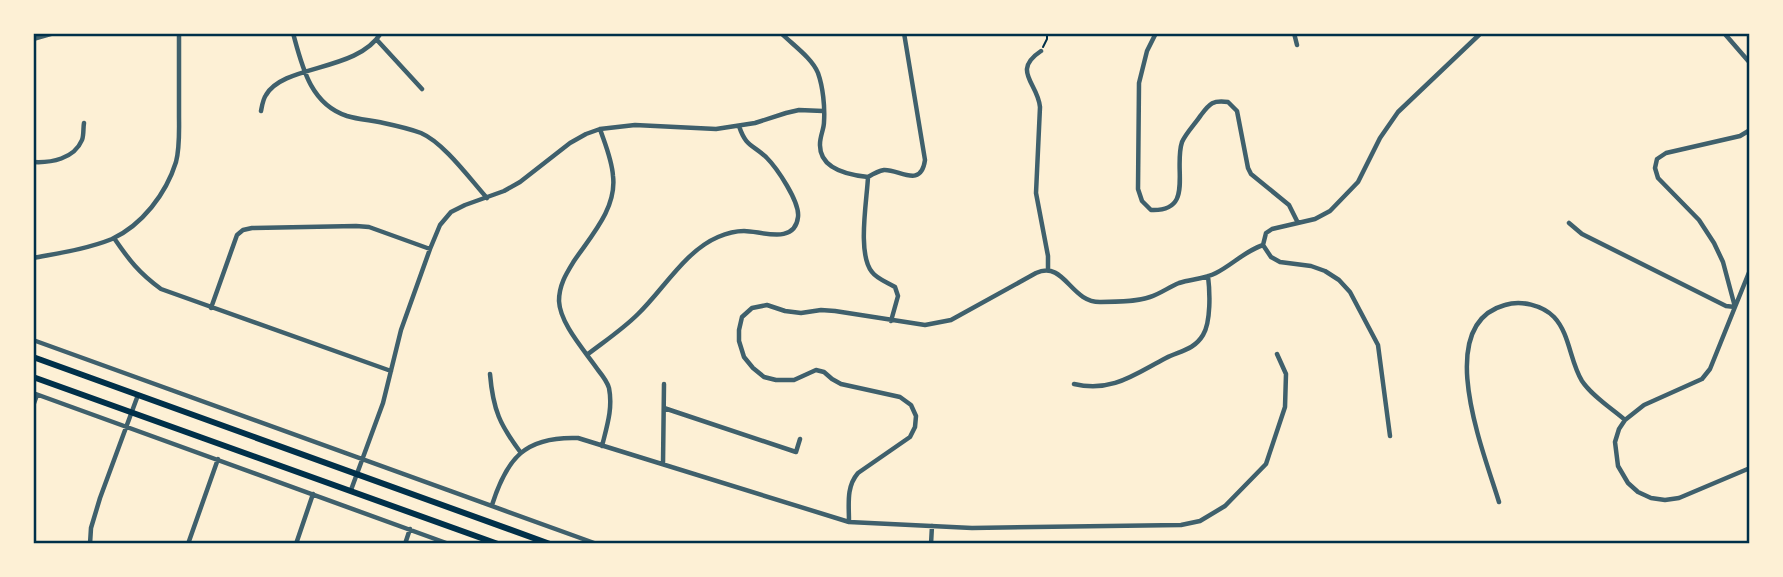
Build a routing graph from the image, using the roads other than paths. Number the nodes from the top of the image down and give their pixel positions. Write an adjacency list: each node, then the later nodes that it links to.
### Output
1 (54, 33): 11 (street)
2 (179, 33): 29 (street)
3 (293, 33): 16 (street)
4 (381, 33): 12 (street)
5 (781, 33): 19 (street)
6 (904, 33): 25 (street)
7 (1156, 33): 27 (street)
8 (1294, 33): 13 (street)
9 (1481, 33): 27 (street)
10 (1724, 33): 15 (street)
11 (33, 38)
12 (377, 40): 16 (street); 17 (street)
13 (1297, 45)
14 (1041, 51): 33 (street)
15 (1750, 63)
16 (304, 72): 18 (street); 26 (street)
17 (422, 89)
18 (261, 111)
19 (823, 111): 21 (street); 25 (street)
20 (84, 123): 24 (street)
21 (739, 126): 22 (street); 40 (street)
22 (600, 130): 26 (street); 40 (street)
23 (1750, 130): 36 (street)
24 (33, 162)
25 (868, 177): 38 (street)
26 (487, 198): 31 (street)
27 (1298, 223): 30 (street)
28 (1569, 223): 36 (street)
29 (114, 238): 32 (street); 37 (street)
30 (1263, 245): 35 (street); 55 (street)
31 (430, 249): 37 (street); 43 (street)
32 (33, 258)
33 (1048, 270): 35 (street); 38 (street)
34 (1750, 270): 36 (street)
35 (1208, 276): 47 (street)
36 (1735, 307): 53 (street)
37 (211, 308): 43 (street)
38 (891, 321): 68 (street)
39 (33, 340): 60 (street)
40 (588, 354): 57 (street)
41 (1277, 354): 69 (street)
42 (33, 357): 49 (main road)
43 (391, 371): 60 (street)
44 (490, 374): 58 (street)
45 (33, 376): 52 (main road)
46 (664, 384): 51 (street)
47 (1074, 384)
48 (35, 394): 50 (street); 54 (street)
49 (138, 394): 52 (street); 63 (main road)
50 (33, 406)
51 (663, 408): 56 (street); 61 (street)
52 (131, 412): 54 (street); 64 (main road)
53 (1625, 420): 62 (street); 66 (street)
54 (126, 426): 59 (street); 71 (street)
55 (1390, 436)
56 (800, 439)
57 (602, 446): 58 (street); 61 (street)
58 (521, 453): 67 (street)
59 (218, 459): 65 (street); 72 (street)
60 (363, 459): 63 (street); 67 (street)
61 (663, 464): 68 (street)
62 (1750, 468)
63 (358, 474): 64 (street); 77 (main road)
64 (351, 490): 76 (main road)
65 (313, 494): 70 (street); 73 (street)
66 (1499, 502)
67 (492, 505): 78 (street)
68 (849, 522): 69 (street)
69 (932, 526): 79 (street)
70 (410, 529): 74 (street); 75 (street)
71 (90, 544)
72 (188, 544)
73 (296, 544)
74 (405, 544)
75 (449, 544)
76 (498, 544)
77 (550, 544)
78 (597, 544)
79 (931, 544)

